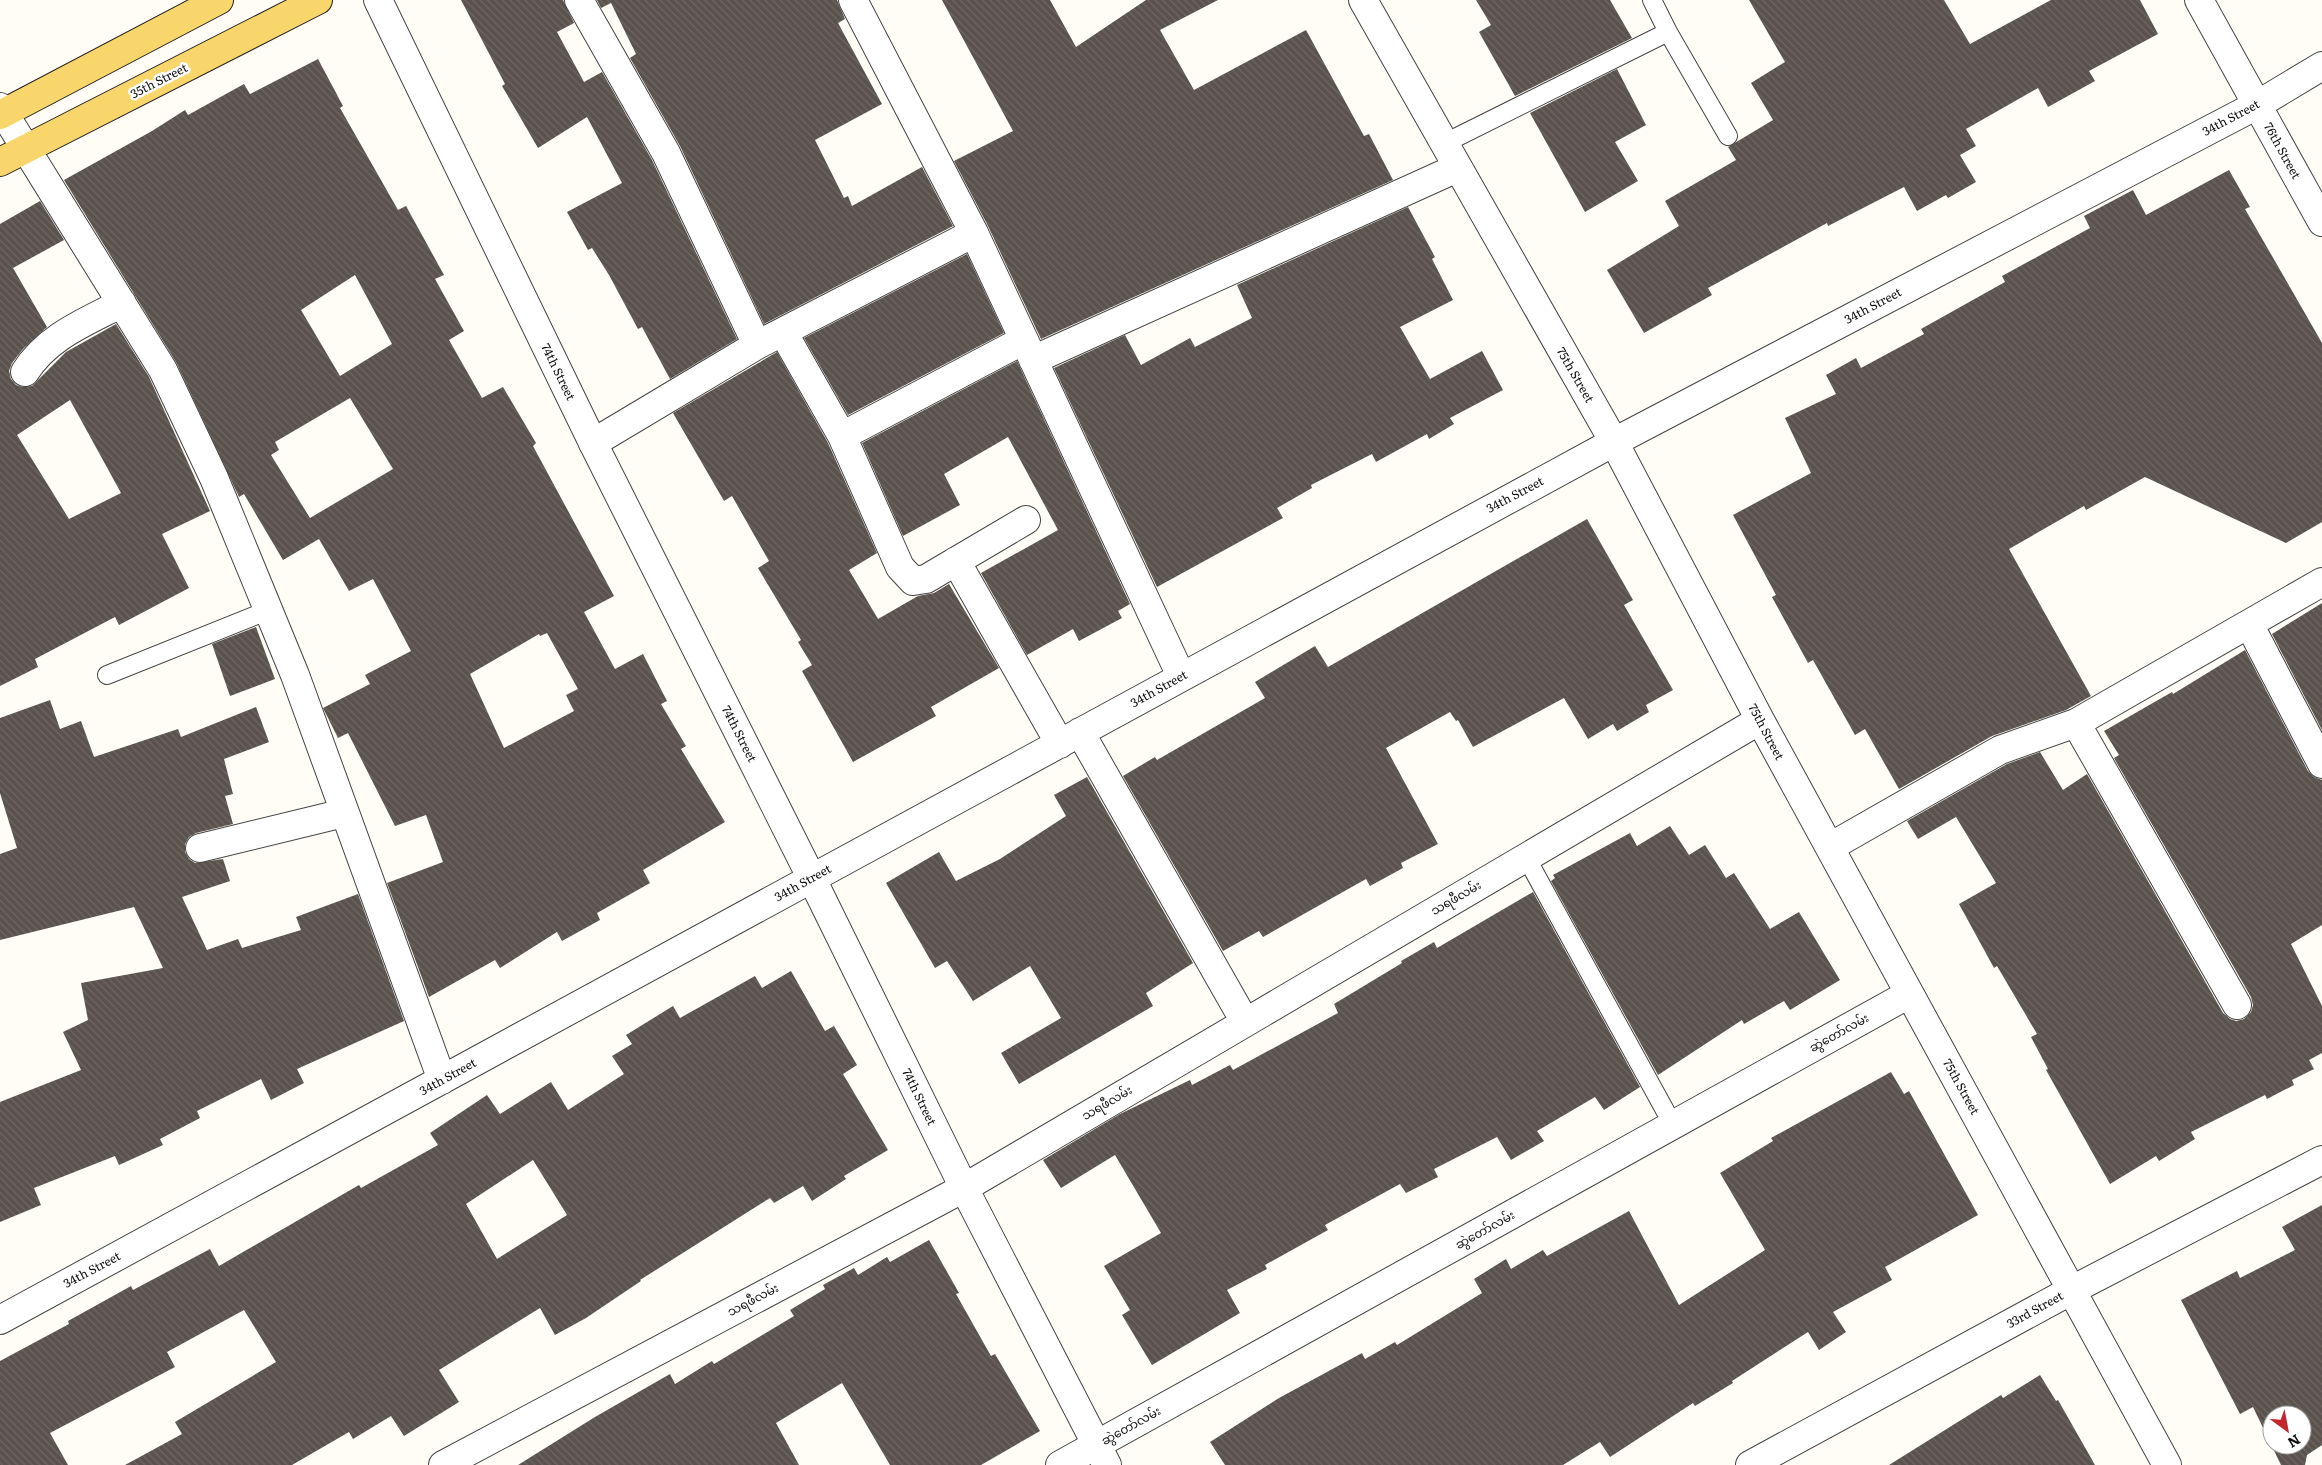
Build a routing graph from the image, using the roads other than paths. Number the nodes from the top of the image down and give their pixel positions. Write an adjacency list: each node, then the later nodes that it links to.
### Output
1 (219, 0): 12 (main road)
2 (318, 0): 15 (main road, 35th Street)
3 (378, 0): 27 (street, 74th Street)
4 (579, 0): 22 (street)
5 (852, 0): 19 (street)
6 (1363, 0): 14 (street, 75th Street)
7 (1652, 0): 9 (lane)
8 (2199, 0): 11 (street, 76th Street)
9 (1668, 32): 13 (lane); 14 (lane)
10 (2322, 66): 11 (street, 34th Street)
11 (2257, 105): 18 (street, 76th Street); 26 (street, 34th Street)
12 (1, 111): 15 (street)
13 (1728, 136)
14 (1442, 144): 17 (street, 75th Street)
15 (25, 149): 16 (main road, 35th Street); 20 (street)
16 (0, 162)
17 (1456, 168): 23 (street); 26 (street, 75th Street)
18 (2322, 222)
19 (974, 233): 21 (street); 23 (street)
20 (122, 303): 24 (street); 31 (street)
21 (783, 332): 22 (street); 25 (street)
22 (757, 345): 27 (street)
23 (1029, 350): 25 (street); 34 (street)
24 (25, 372)
25 (842, 436): 29 (street)
26 (1614, 442): 34 (street, 34th Street); 35 (street, 75th Street)
27 (593, 443): 43 (street, 74th Street)
28 (1026, 520): 29 (street)
29 (956, 561): 37 (street)
30 (2322, 582): 32 (street)
31 (269, 610): 33 (lane); 39 (street)
32 (2249, 624): 36 (street); 38 (street)
33 (106, 675)
34 (1181, 676): 37 (street, 34th Street)
35 (1760, 720): 40 (street, 75th Street); 42 (street, သရဖီလမ်း)
36 (2076, 723): 40 (street); 45 (street)
37 (1070, 738): 43 (street, 34th Street); 46 (street)
38 (2322, 764)
39 (344, 813): 41 (street); 47 (street)
40 (1830, 847): 44 (street, 75th Street)
41 (200, 848)
42 (1526, 857): 46 (street, သရဖီလမ်း); 48 (lane)
43 (812, 878): 47 (street, 34th Street); 50 (street, 74th Street)
44 (1910, 994): 48 (street, ဆွဲတော်လမ်း); 51 (street, 75th Street)
45 (2237, 1005)
46 (1245, 1022): 50 (street, သရဖီလမ်း)
47 (442, 1080): 52 (street, 34th Street)
48 (1673, 1125): 53 (street, ဆွဲတော်လမ်း)
49 (2322, 1160): 51 (street, 33rd Street)
50 (964, 1188): 53 (street, 74th Street); 54 (street, သရဖီလမ်း)
51 (2072, 1290): 56 (street, 33rd Street); 57 (street, 75th Street)
52 (0, 1320)
53 (1102, 1455): 55 (street, ဆွဲတော်လမ်း)
54 (443, 1465)
55 (1060, 1465)
56 (1750, 1465)
57 (2168, 1465)

